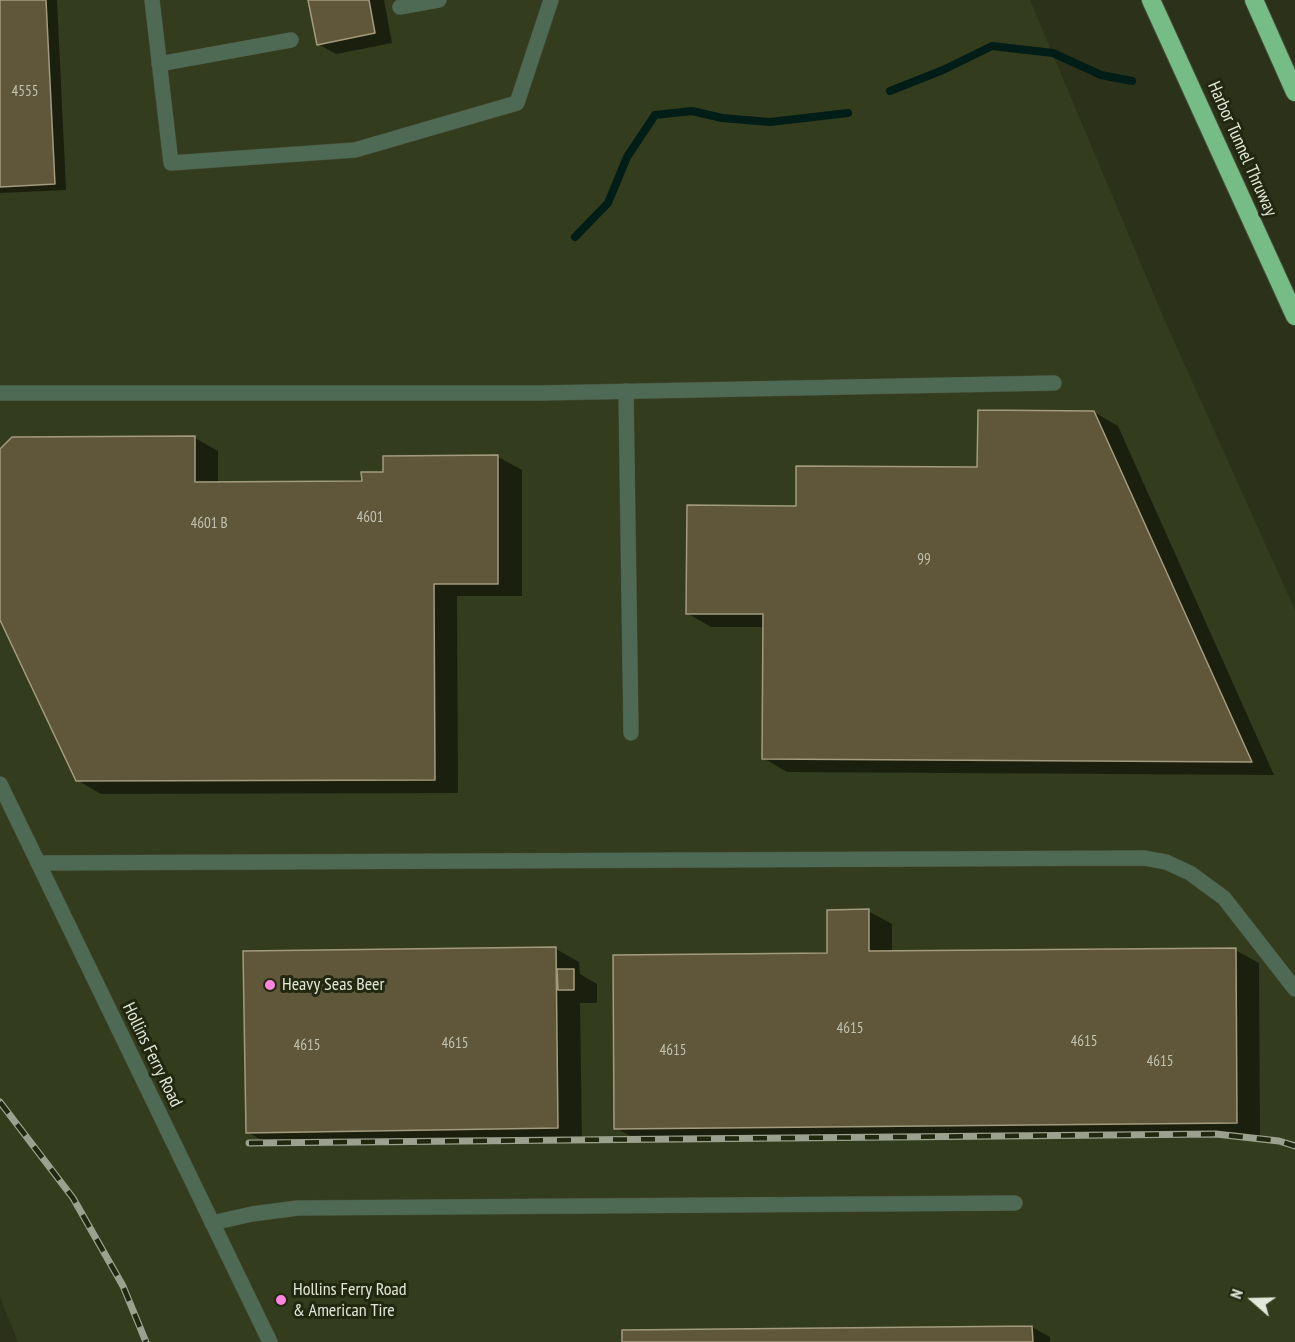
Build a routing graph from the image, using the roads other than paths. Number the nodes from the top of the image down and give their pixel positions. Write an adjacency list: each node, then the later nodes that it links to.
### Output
1 (152, 0): 8 (street)
2 (439, 0): 6 (street)
3 (551, 0): 8 (street)
4 (1151, 0): 10 (highway, Harbor Tunnel Thruway)
5 (1254, 0): 9 (highway)
6 (400, 8)
7 (291, 40): 8 (street)
8 (159, 64)
9 (1295, 92)
10 (1295, 316)
11 (1054, 383): 12 (street)
12 (626, 391): 13 (street); 14 (street)
13 (0, 393)
14 (631, 733)
15 (0, 784): 16 (street, Hollins Ferry Road)
16 (38, 863): 17 (street); 19 (street, Hollins Ferry Road)
17 (1295, 989)
18 (1015, 1203): 19 (street)
19 (212, 1223): 20 (street, Hollins Ferry Road)
20 (270, 1342)

